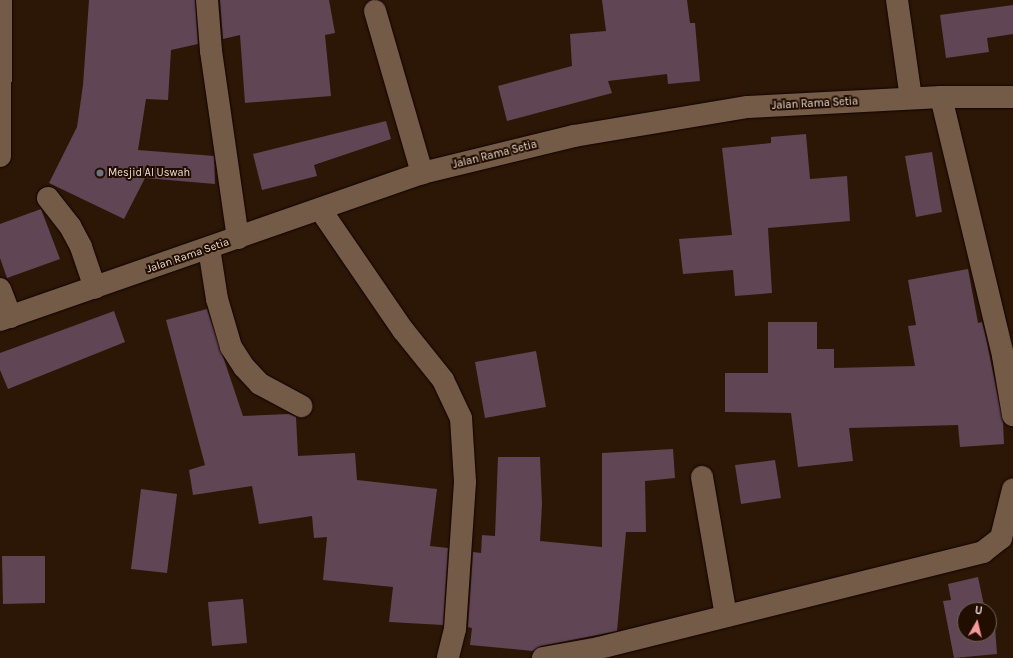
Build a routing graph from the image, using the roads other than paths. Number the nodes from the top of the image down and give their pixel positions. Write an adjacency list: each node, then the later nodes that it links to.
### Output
1 (1, 0): 8 (street)
2 (207, 0): 12 (street)
3 (897, 0): 7 (street)
4 (375, 11): 9 (street)
5 (941, 97): 6 (street, Jalan Rama Setia); 7 (street, Jalan Rama Setia); 18 (street)
6 (1013, 97)
7 (911, 98): 9 (street, Jalan Rama Setia)
8 (0, 156)
9 (422, 173): 11 (street, Jalan Rama Setia)
10 (48, 198): 14 (street)
11 (320, 209): 12 (street, Jalan Rama Setia); 23 (street)
12 (238, 238): 13 (street, Jalan Rama Setia)
13 (209, 248): 14 (street, Jalan Rama Setia); 17 (street)
14 (95, 288): 16 (street, Jalan Rama Setia)
15 (0, 289): 16 (street)
16 (5, 318)
17 (301, 406)
18 (1013, 415)
19 (702, 477): 22 (street)
20 (1011, 498): 21 (street); 22 (street)
21 (1013, 539)
22 (726, 616): 24 (street)
23 (448, 658)
24 (543, 658)

